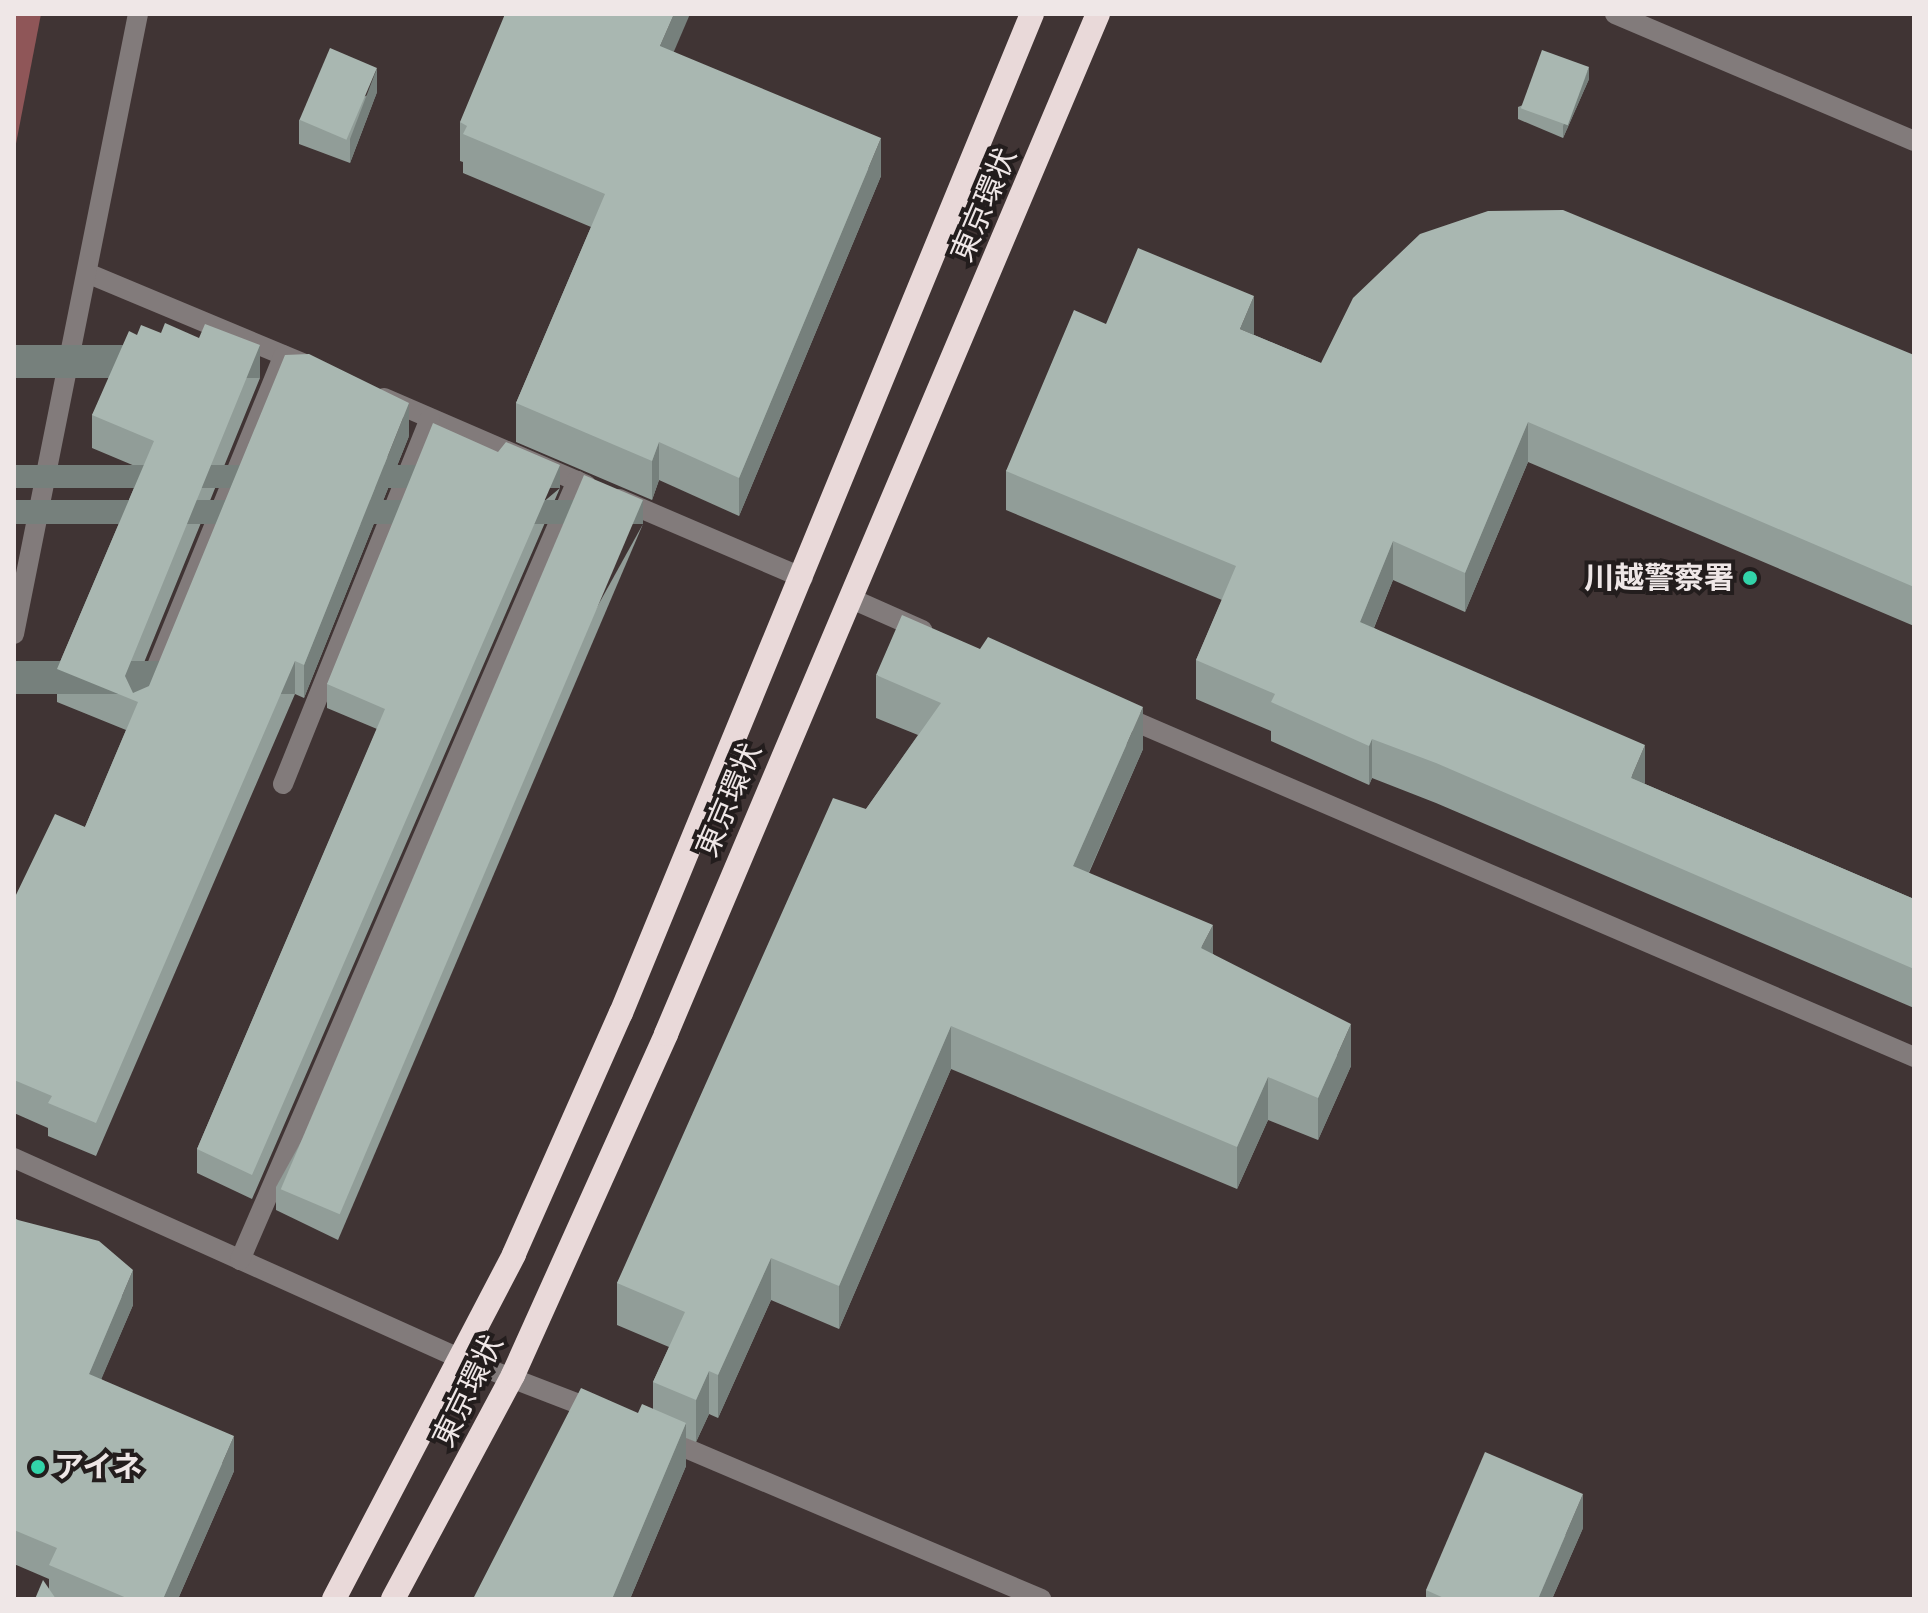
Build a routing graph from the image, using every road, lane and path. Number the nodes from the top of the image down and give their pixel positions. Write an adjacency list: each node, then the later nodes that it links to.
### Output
1 (138, 14): 6 (street)
2 (1032, 14): 12 (highway, 東京環状)
3 (1098, 14): 13 (highway, 東京環状)
4 (1615, 14): 5 (street)
5 (1914, 141)
6 (87, 273): 7 (street); 14 (street)
7 (284, 355): 8 (street); 17 (street)
8 (328, 374)
9 (357, 387): 10 (street)
10 (430, 418): 11 (street); 18 (street)
11 (577, 481): 12 (street); 21 (street)
12 (803, 578): 22 (highway, 東京環状)
13 (852, 599): 15 (street); 23 (highway, 東京環状)
14 (14, 634)
15 (939, 637)
16 (1099, 706): 19 (street)
17 (137, 714)
18 (283, 784)
19 (1914, 1057)
20 (14, 1158): 21 (street)
21 (240, 1260): 22 (street)
22 (462, 1359): 23 (street); 26 (highway, 東京環状)
23 (513, 1375): 24 (street); 27 (highway, 東京環状)
24 (616, 1419)
25 (645, 1431): 28 (street)
26 (334, 1599)
27 (393, 1599)
28 (1041, 1599)

